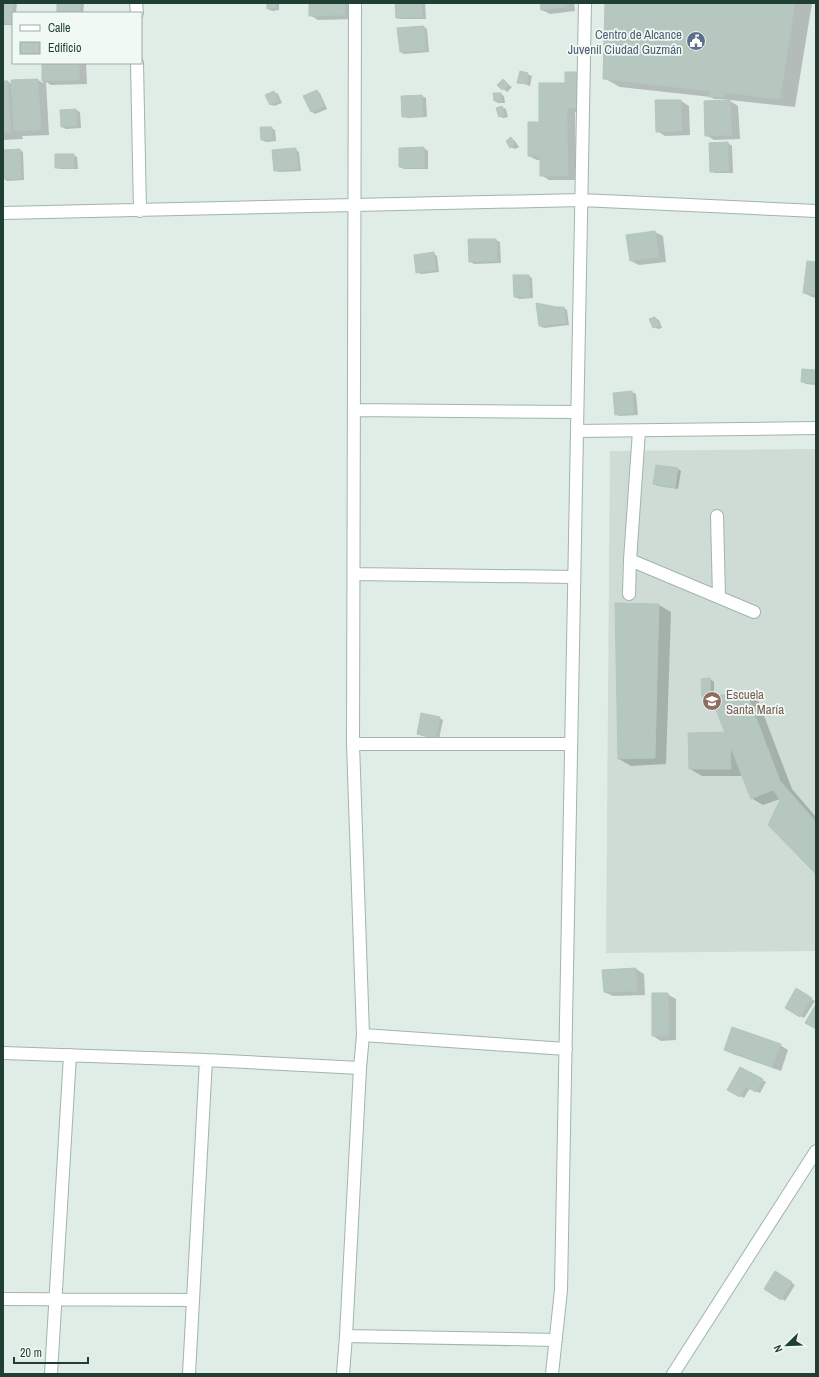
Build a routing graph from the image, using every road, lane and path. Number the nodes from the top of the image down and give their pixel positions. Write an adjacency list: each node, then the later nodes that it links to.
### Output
1 (355, 3): 5 (street)
2 (585, 3): 4 (street)
3 (137, 64): 6 (street)
4 (581, 200): 5 (street); 7 (street); 10 (street)
5 (355, 206): 6 (street); 9 (street)
6 (140, 211): 8 (street)
7 (816, 211)
8 (3, 213)
9 (354, 410): 10 (street); 16 (street)
10 (577, 412): 13 (street)
11 (816, 428): 12 (street)
12 (639, 431): 13 (street); 15 (street)
13 (577, 432): 17 (street)
14 (717, 516): 19 (street)
15 (630, 560): 18 (street); 19 (street)
16 (354, 574): 17 (street); 21 (street)
17 (574, 577): 22 (street)
18 (629, 594)
19 (718, 597): 20 (street)
20 (754, 612)
21 (353, 744): 22 (street); 23 (street)
22 (571, 744): 24 (street)
23 (363, 1035): 24 (street); 28 (street)
24 (566, 1049): 34 (street)
25 (3, 1053): 26 (street)
26 (70, 1055): 27 (street); 31 (street)
27 (206, 1060): 28 (street); 32 (street)
28 (360, 1068): 33 (street)
29 (816, 1151): 39 (street)
30 (3, 1299): 31 (street)
31 (56, 1299): 32 (street); 35 (street)
32 (193, 1300): 36 (street)
33 (346, 1336): 34 (street); 37 (street)
34 (556, 1340): 38 (street)
35 (52, 1374)
36 (189, 1374)
37 (343, 1374)
38 (552, 1374)
39 (673, 1374)

